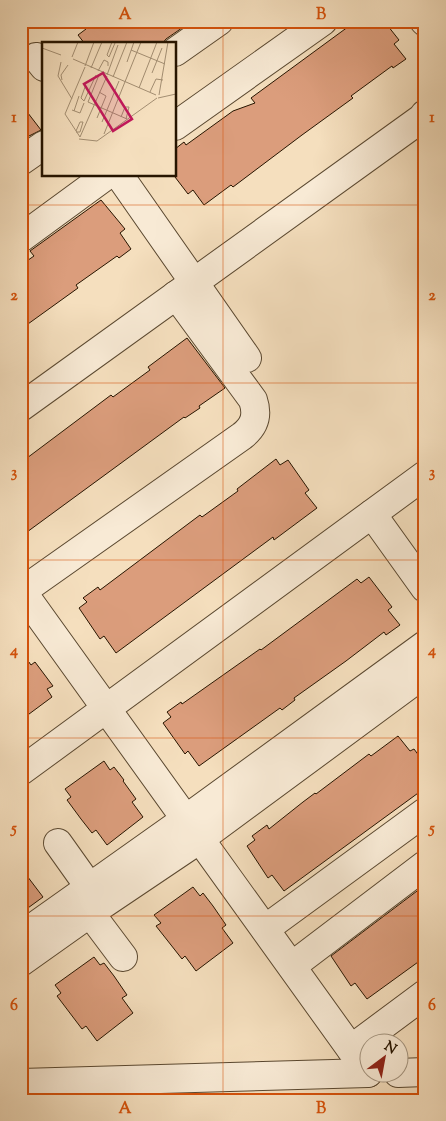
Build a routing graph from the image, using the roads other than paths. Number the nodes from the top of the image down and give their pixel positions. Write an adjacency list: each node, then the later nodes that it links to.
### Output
1 (219, 21): 3 (street)
2 (323, 21): 5 (street)
3 (176, 51)
4 (424, 117): 11 (street)
5 (176, 125)
6 (42, 146): 7 (street)
7 (21, 161)
8 (106, 176): 10 (street)
9 (120, 176): 11 (street)
10 (21, 238)
11 (185, 288): 12 (street); 13 (street); 17 (street)
12 (247, 358)
13 (21, 407)
14 (425, 475): 15 (street)
15 (372, 514): 16 (street); 20 (street)
16 (425, 588)
17 (22, 591): 20 (street)
18 (425, 645): 23 (street)
19 (425, 674): 23 (street)
20 (107, 708): 21 (street); 23 (street)
21 (21, 771)
22 (425, 812): 27 (street)
23 (193, 829): 26 (street); 27 (street)
24 (58, 843): 26 (street)
25 (425, 865): 31 (street)
26 (90, 900): 28 (street); 29 (street); 30 (street)
27 (265, 929): 31 (street)
28 (21, 936)
29 (123, 957)
30 (21, 962)
31 (292, 966): 33 (street)
32 (425, 994): 33 (street)
33 (351, 1048): 34 (street)
34 (358, 1058)
35 (408, 1072): 36 (street)
36 (425, 1072)
37 (358, 1073): 38 (street)
38 (21, 1083)

